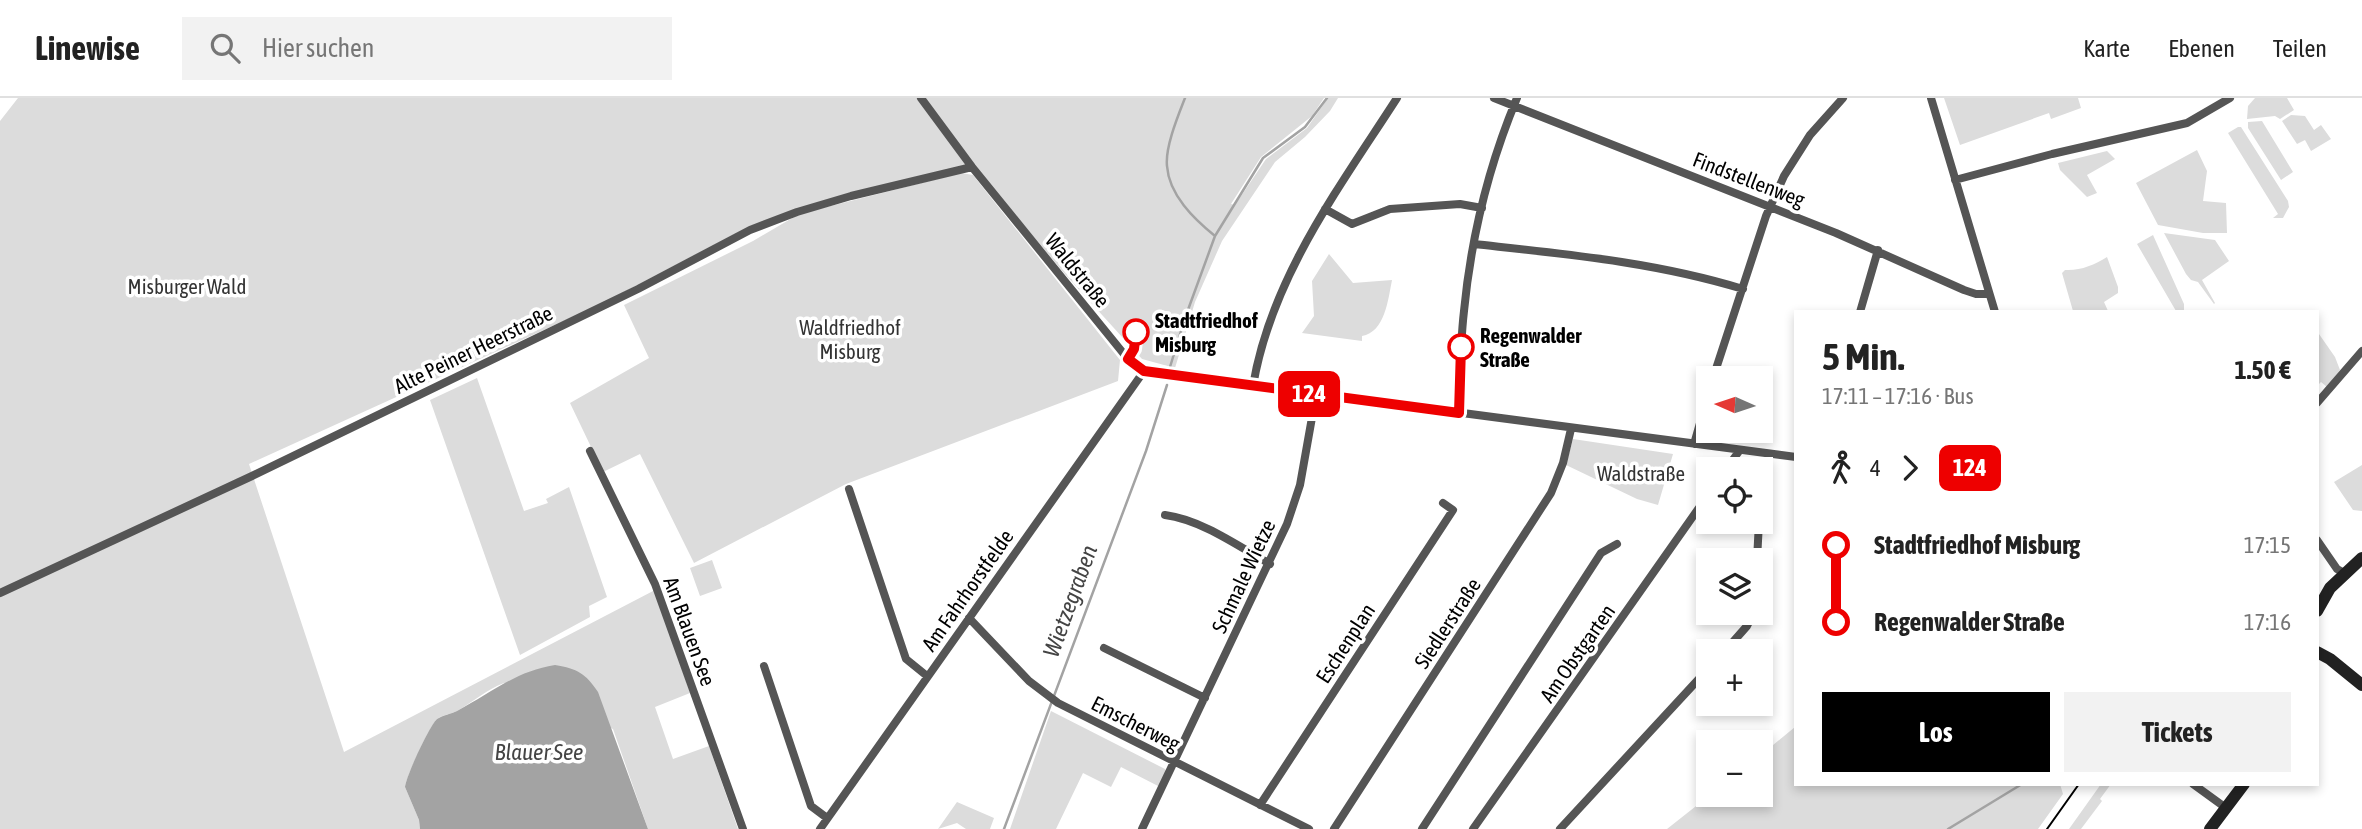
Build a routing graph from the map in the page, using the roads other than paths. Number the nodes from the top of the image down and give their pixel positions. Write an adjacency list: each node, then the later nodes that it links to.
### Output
1 (921, 98): 8 (street, Waldstraße)
2 (1397, 98): 12 (street)
3 (1494, 98): 7 (street, Findstellenweg)
4 (1843, 98): 10 (street)
5 (1931, 98): 9 (street)
6 (2230, 98): 9 (street)
7 (1516, 102): 10 (street, Findstellenweg); 11 (street)
8 (972, 167): 21 (street, Waldstraße); 44 (street, Alte Peiner Heerstraße)
9 (1955, 180): 16 (street)
10 (1770, 206): 14 (street, Findstellenweg); 15 (street)
11 (1482, 208): 12 (street); 13 (street)
12 (1325, 209): 22 (street)
13 (1474, 244): 15 (street); 25 (street)
14 (1878, 250): 16 (street, Findstellenweg); 17 (street)
15 (1742, 289): 20 (street)
16 (1989, 294): 18 (street)
17 (1861, 310)
18 (1993, 310)
19 (2362, 351): 24 (street)
20 (1717, 366)
21 (1144, 371): 22 (street); 46 (street, Am Fahrhorstfelde)
22 (1253, 386): 23 (street)
23 (1316, 395): 25 (street); 42 (street, Schmale Wietze)
24 (2319, 401)
25 (1459, 413): 26 (street)
26 (1571, 429): 28 (street); 67 (street, Siedlerstraße)
27 (1696, 437): 28 (street)
28 (1694, 444): 29 (street)
29 (1740, 450): 31 (street); 32 (street)
30 (590, 451): 63 (street, Am Blauen See)
31 (1766, 454): 33 (street); 34 (street)
32 (1735, 457)
33 (1766, 457)
34 (1794, 457)
35 (849, 489): 52 (street)
36 (1443, 503): 59 (street, Eschenplan)
37 (1696, 512): 69 (street, Am Obstgarten)
38 (1165, 516): 42 (street)
39 (2319, 543): 43 (street)
40 (1617, 544): 68 (street)
41 (2362, 558): 43 (main road)
42 (1270, 564): 55 (street, Schmale Wietze)
43 (2344, 573): 45 (main road)
44 (0, 593)
45 (2319, 607)
46 (969, 618): 52 (street, Am Fahrhorstfelde); 56 (street, Emscherweg)
47 (1748, 625): 48 (street)
48 (1736, 639)
49 (1104, 649): 55 (street)
50 (2319, 653): 54 (main road)
51 (764, 666): 61 (street)
52 (927, 676): 61 (street, Am Fahrhorstfelde)
53 (1696, 682): 70 (street)
54 (2362, 685)
55 (1205, 698): 56 (street, Schmale Wietze)
56 (1175, 764): 59 (street, Emscherweg); 65 (street, Schmale Wietze)
57 (2196, 786): 60 (street)
58 (2242, 786): 60 (main road)
59 (1260, 806): 62 (street, Emscherweg)
60 (2226, 808): 71 (main road)
61 (827, 818): 64 (street, Am Fahrhorstfelde)
62 (1290, 825): 66 (street, Emscherweg)
63 (743, 829)
64 (820, 829)
65 (1143, 829)
66 (1309, 829)
67 (1334, 829)
68 (1422, 829)
69 (1473, 829)
70 (1560, 829)
71 (2210, 829)

